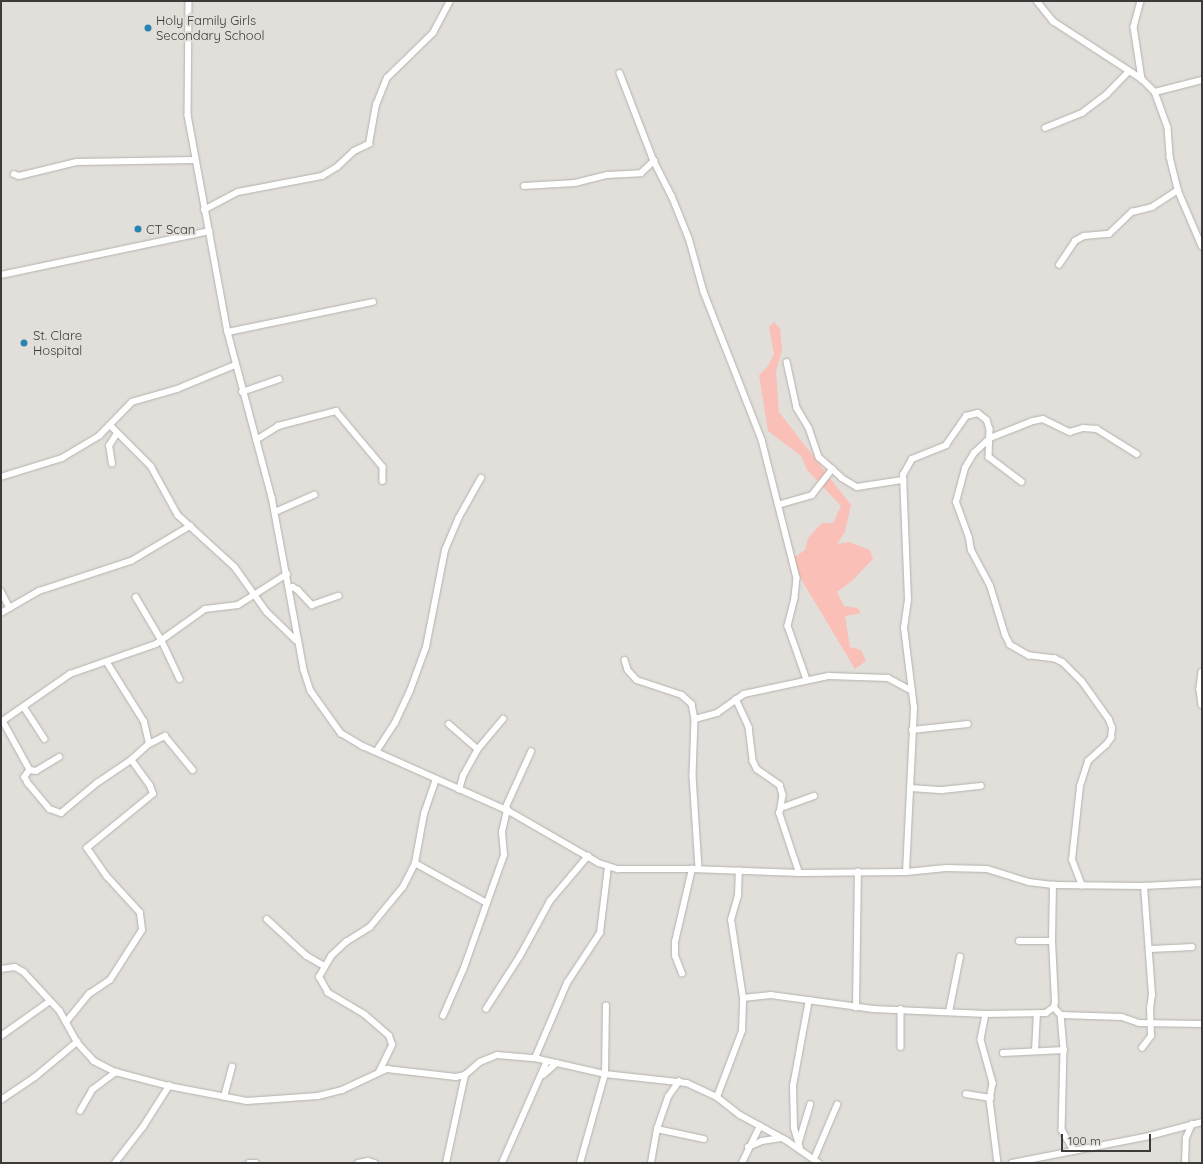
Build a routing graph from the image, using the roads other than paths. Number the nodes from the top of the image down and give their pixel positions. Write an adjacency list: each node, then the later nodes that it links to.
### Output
1 (189, 1): 11 (street)
2 (450, 1): 16 (street)
3 (1037, 1): 5 (street)
4 (1141, 1): 7 (street)
5 (1128, 72): 7 (street); 10 (street)
6 (620, 73): 12 (street)
7 (1142, 79): 9 (street)
8 (1202, 80): 9 (street)
9 (1156, 92): 15 (street)
10 (1045, 128)
11 (194, 160): 13 (street); 16 (street)
12 (654, 161): 14 (street); 40 (street)
13 (14, 174)
14 (524, 186)
15 (1178, 190): 18 (street); 19 (street)
16 (204, 210): 17 (street)
17 (209, 231): 20 (street); 22 (street)
18 (1202, 246)
19 (1058, 265)
20 (1, 275)
21 (373, 302): 22 (street)
22 (228, 332): 24 (street)
23 (787, 362): 33 (street)
24 (235, 366): 26 (street); 27 (street)
25 (279, 379): 26 (street)
26 (242, 392): 30 (street)
27 (111, 426): 28 (street); 34 (street)
28 (117, 433): 32 (street); 42 (street)
29 (990, 438): 31 (street); 36 (street); 38 (street); 95 (street)
30 (256, 440): 37 (street); 41 (street)
31 (1137, 454)
32 (112, 464)
33 (832, 469): 36 (street); 40 (street)
34 (1, 477)
35 (481, 478): 71 (street)
36 (903, 480): 58 (street)
37 (383, 481)
38 (1022, 482)
39 (314, 495): 41 (street)
40 (778, 505): 57 (street)
41 (275, 512): 43 (street)
42 (190, 526): 46 (street); 49 (street)
43 (286, 574): 44 (street); 46 (street)
44 (289, 589): 47 (street); 51 (street)
45 (1, 591): 49 (street)
46 (255, 596): 51 (street); 52 (street)
47 (338, 596)
48 (136, 598): 52 (street)
49 (10, 608): 50 (street)
50 (1, 613)
51 (296, 640): 71 (street)
52 (162, 641): 54 (street); 56 (street)
53 (626, 660): 63 (street)
54 (107, 663): 61 (street); 69 (street)
55 (1202, 672): 60 (street)
56 (180, 679)
57 (807, 680): 58 (street); 59 (street)
58 (912, 690): 67 (street)
59 (736, 699): 63 (street); 82 (street)
60 (1202, 705)
61 (24, 707): 64 (street); 68 (street)
62 (503, 719): 70 (street)
63 (695, 719): 88 (street)
64 (2, 721): 75 (street)
65 (450, 724): 70 (street)
66 (968, 724): 67 (street)
67 (912, 730): 79 (street)
68 (45, 739)
69 (149, 744): 74 (street); 76 (street)
70 (478, 749): 80 (street)
71 (376, 752): 77 (street)
72 (531, 752): 83 (street)
73 (59, 757): 75 (street)
74 (131, 760): 75 (street); 120 (street)
75 (30, 770)
76 (193, 770)
77 (436, 780): 80 (street); 85 (street)
78 (981, 786): 79 (street)
79 (911, 788): 91 (street)
80 (459, 790): 83 (street)
81 (814, 796): 82 (street)
82 (781, 808): 92 (street)
83 (506, 810): 84 (street); 97 (street)
84 (588, 856): 86 (street); 113 (street)
85 (415, 864): 97 (street); 104 (street)
86 (608, 867): 87 (street); 130 (street)
87 (692, 868): 88 (street); 106 (street)
88 (699, 869): 89 (street)
89 (740, 872): 92 (street); 107 (street)
90 (858, 872): 91 (street); 92 (street); 112 (street)
91 (906, 872): 94 (street)
92 (799, 873)
93 (1202, 883): 96 (street)
94 (1053, 885): 95 (street); 100 (street)
95 (1082, 886): 96 (street)
96 (1144, 886): 102 (street)
97 (485, 902): 119 (street)
98 (267, 919): 104 (street)
99 (1019, 941): 100 (street)
100 (1052, 941): 111 (street)
101 (1192, 946): 102 (street)
102 (1150, 949): 121 (street)
103 (960, 957): 115 (street)
104 (324, 966): 135 (street)
105 (1, 969): 109 (street)
106 (682, 974)
107 (743, 998): 108 (street); 143 (street)
108 (809, 1000): 112 (street); 156 (street)
109 (50, 1002): 120 (street); 123 (street)
110 (606, 1006): 136 (street)
111 (1054, 1007): 117 (street); 118 (street)
112 (856, 1008): 114 (street)
113 (486, 1009)
114 (901, 1009): 115 (street); 125 (street)
115 (949, 1012): 116 (street)
116 (986, 1014): 117 (street); 144 (street)
117 (1037, 1014): 128 (street)
118 (1061, 1015): 121 (street); 127 (street)
119 (443, 1016)
120 (67, 1021): 124 (street)
121 (1151, 1023): 122 (street); 126 (street)
122 (1202, 1024)
123 (1, 1036)
124 (77, 1042): 134 (street); 145 (street)
125 (901, 1047)
126 (1142, 1048)
127 (1064, 1050): 128 (street); 157 (street)
128 (1035, 1051): 129 (street)
129 (1003, 1053)
130 (535, 1058): 131 (street); 137 (street)
131 (548, 1061): 132 (street); 138 (street)
132 (557, 1064): 136 (street); 138 (street)
133 (232, 1067): 142 (street)
134 (116, 1072): 140 (street); 148 (street)
135 (378, 1072): 137 (street); 142 (street)
136 (605, 1074): 139 (street); 166 (street)
137 (465, 1075): 164 (street)
138 (541, 1077): 165 (street)
139 (679, 1081): 143 (street); 152 (street)
140 (169, 1086): 142 (street); 159 (street)
141 (966, 1094): 144 (street)
142 (224, 1097)
143 (717, 1097): 151 (street)
144 (991, 1098): 169 (street)
145 (1, 1100)
146 (810, 1105): 156 (street)
147 (837, 1105): 158 (street)
148 (80, 1111)
149 (1202, 1122): 150 (street)
150 (1192, 1124): 157 (street); 171 (street)
151 (760, 1126): 153 (street); 155 (street)
152 (657, 1129): 154 (street); 167 (street)
153 (782, 1138): 155 (street); 156 (street)
154 (704, 1139)
155 (748, 1147): 168 (street)
156 (799, 1147): 158 (street)
157 (1074, 1151): 170 (street)
158 (817, 1162)
159 (115, 1163)
160 (249, 1163): 161 (street)
161 (256, 1163)
162 (358, 1163): 163 (street)
163 (375, 1163)
164 (446, 1163)
165 (502, 1163)
166 (580, 1163)
167 (651, 1163)
168 (742, 1163)
169 (998, 1163)
170 (1012, 1163)
171 (1185, 1163)

